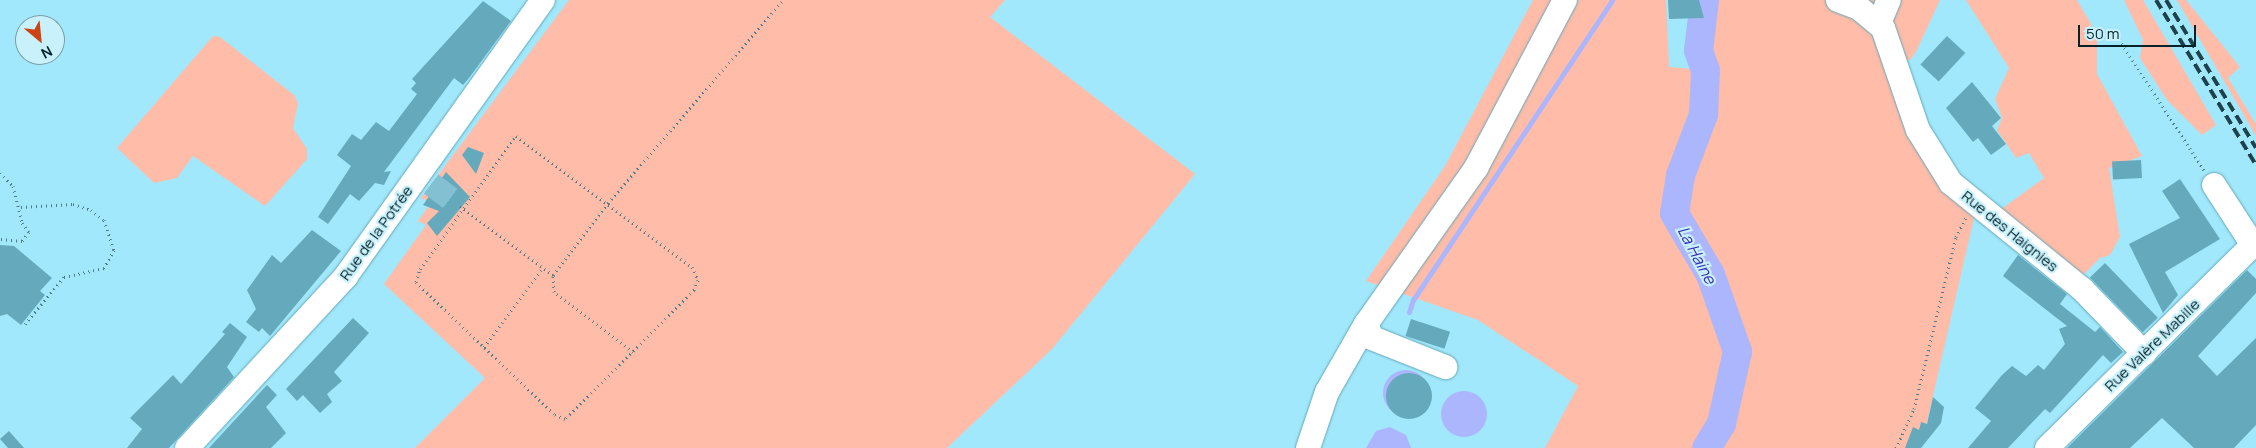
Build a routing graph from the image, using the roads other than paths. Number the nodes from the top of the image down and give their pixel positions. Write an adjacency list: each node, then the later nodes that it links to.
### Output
1 (544, 0): 11 (street, Rue de la Potrée)
2 (1565, 0): 8 (street)
3 (1838, 0): 5 (street)
4 (1889, 0): 5 (street)
5 (1879, 23): 9 (street, Rue des Haignies)
6 (2214, 185): 7 (street)
7 (2255, 244): 9 (street, Rue Valère Mabille)
8 (1366, 324): 10 (street); 12 (street)
9 (2144, 353): 13 (street, Rue Valère Mabille)
10 (1445, 367)
11 (187, 448)
12 (1308, 448)
13 (2047, 448)

